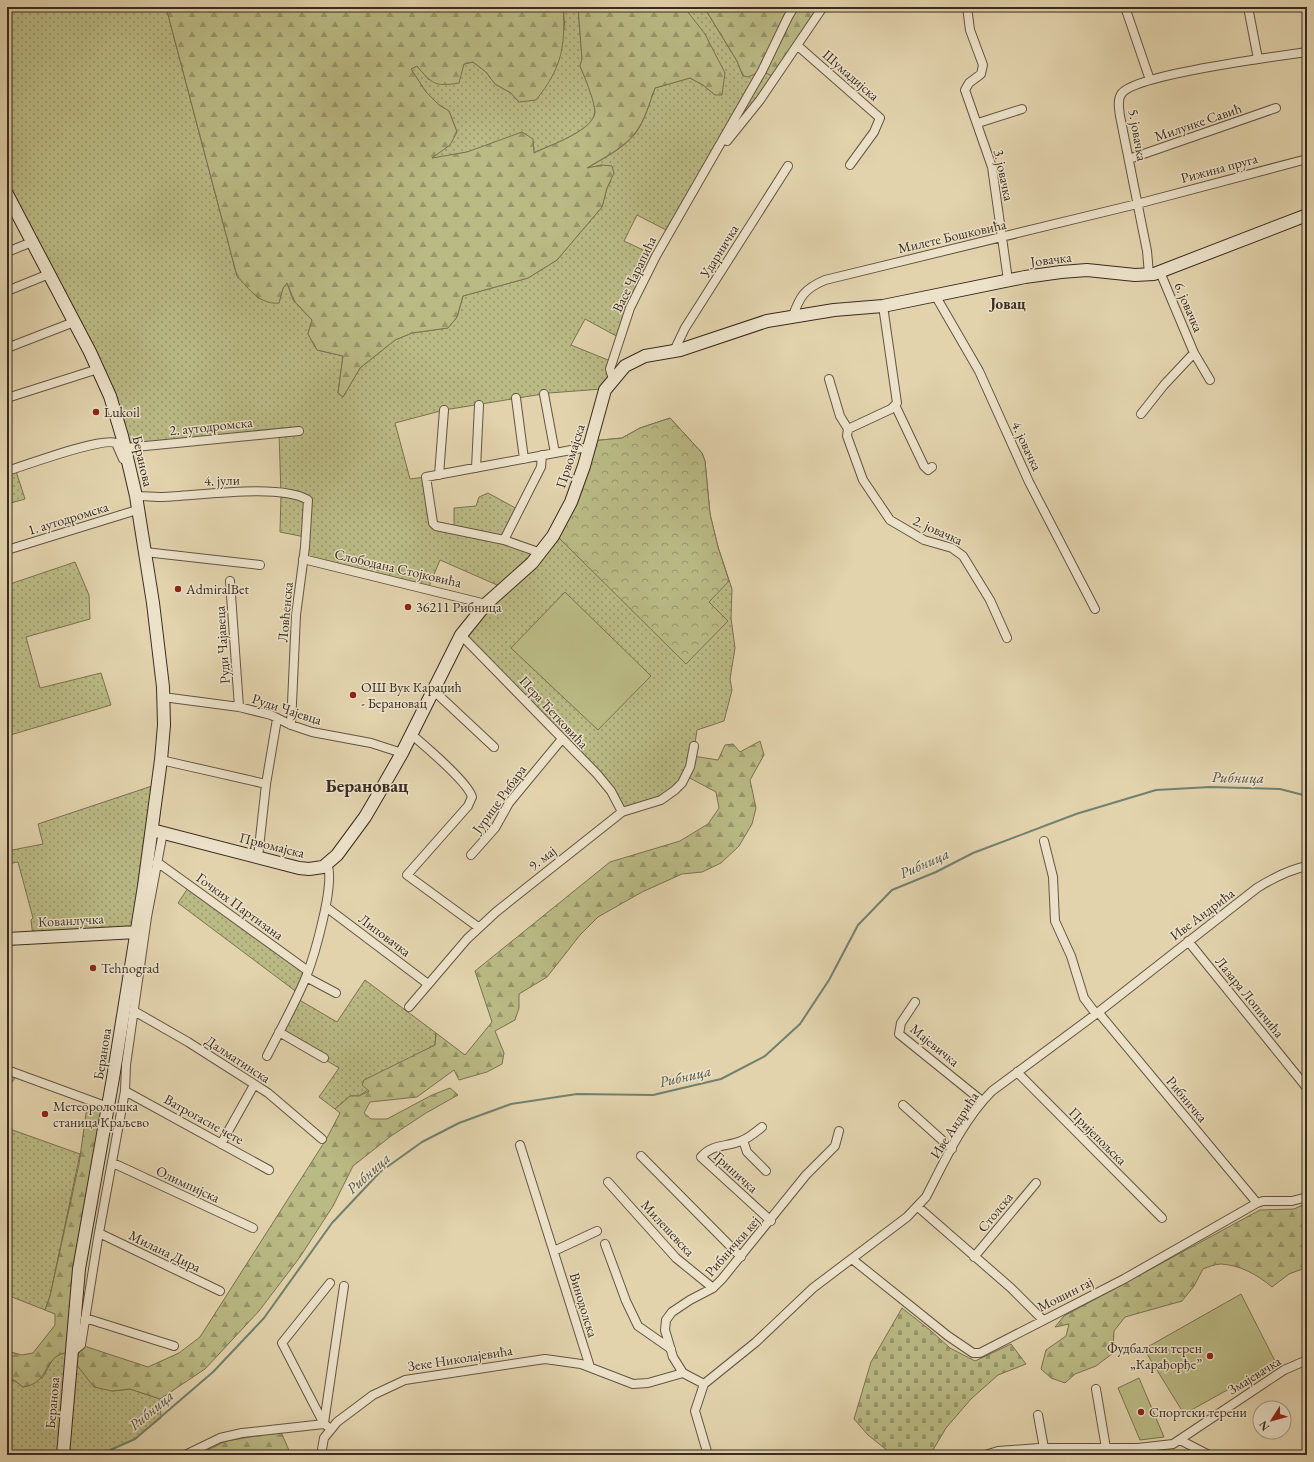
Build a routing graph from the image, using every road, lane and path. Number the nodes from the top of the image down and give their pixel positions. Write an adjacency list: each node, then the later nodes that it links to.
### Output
1 (794, 7): 13 (street)
2 (823, 7): 6 (street)
3 (967, 7): 12 (street, 3. јовачка)
4 (1125, 7): 9 (street)
5 (1248, 7): 8 (street)
6 (798, 46): 13 (street); 16 (street, Шумадијска)
7 (1307, 52): 8 (street, 5. јовачка)
8 (1258, 59): 9 (street, 5. јовачка)
9 (1150, 80): 14 (street, 5. јовачка)
10 (1276, 108): 14 (street, Милунке Савић)
11 (1022, 109): 12 (street)
12 (978, 123): 21 (street, 3. јовачка)
13 (712, 159): 36 (street, Васе Чарапића)
14 (1129, 159): 19 (street, 5. јовачка)
15 (1307, 159): 19 (street, Рижина пруга)
16 (850, 165)
17 (788, 166): 33 (street, Ударничка)
18 (7, 194): 22 (main road, Беранова)
19 (1137, 204): 21 (street, Милете Бошковића); 24 (street, 5. јовачка)
20 (1307, 215): 24 (main road, Јовачка)
21 (1003, 238): 26 (street, 3. јовачка); 30 (street, Милете Бошковића)
22 (32, 242): 23 (street); 25 (main road, Беранова)
23 (7, 252)
24 (1154, 273): 26 (main road, Јовачка); 34 (street, 6. јовачка)
25 (49, 274): 27 (street); 31 (main road, Беранова)
26 (1008, 280): 28 (main road, Јовачка)
27 (7, 291)
28 (936, 296): 29 (main road, Јовачка); 68 (street, 4. јовачка)
29 (883, 306): 30 (main road, Јовачка); 43 (street)
30 (792, 318): 33 (main road, Првомајска)
31 (74, 322): 32 (street); 35 (main road, Беранова)
32 (7, 348)
33 (674, 351): 36 (main road, Првомајска)
34 (1194, 353): 38 (street, 6. јовачка); 45 (street, 6. јовачка)
35 (98, 369): 40 (street); 48 (main road, Беранова)
36 (613, 378): 49 (main road, Првомајска)
37 (829, 379): 46 (street, 2. јовачка)
38 (1210, 380)
39 (544, 394): 50 (street, Првомајска)
40 (7, 398)
41 (516, 398): 52 (street)
42 (479, 405): 54 (street)
43 (895, 405): 46 (street); 53 (street)
44 (444, 410): 56 (street)
45 (1141, 414)
46 (848, 429): 70 (street, 2. јовачка)
47 (299, 431): 48 (street, 2. аутодромска)
48 (125, 448): 57 (main road, Беранова)
49 (589, 449): 50 (street); 63 (main road, Првомајска)
50 (555, 453): 51 (street)
51 (542, 455): 52 (street); 60 (street)
52 (524, 459): 54 (street)
53 (932, 467)
54 (476, 468): 56 (street)
55 (7, 471): 57 (street)
56 (439, 475): 60 (street)
57 (135, 492): 58 (street, 4. јули); 59 (main road, Беранова)
58 (308, 500): 64 (street, Ловћенска)
59 (137, 510): 61 (street, 1. аутодромска); 62 (main road, Беранова)
60 (504, 540): 63 (street)
61 (7, 550)
62 (145, 552): 65 (street); 72 (main road, Беранова)
63 (541, 553): 67 (main road, Првомајска)
64 (303, 559): 67 (street, Слободана Стојковића); 75 (street, Ловћенска)
65 (260, 565)
66 (230, 581): 73 (street, Руди Чајавеца)
67 (486, 604): 69 (main road, Првомајска)
68 (1095, 609)
69 (461, 635): 71 (main road, Првомајска); 78 (street, Пера Ћетковића)
70 (1007, 638)
71 (433, 690): 77 (main road, Првомајска); 80 (street)
72 (163, 697): 73 (street, Руди Чајевца); 82 (main road, Беранова)
73 (239, 707): 74 (street, Руди Чајевца)
74 (277, 719): 75 (street, Руди Чајевца); 76 (street)
75 (290, 724): 76 (street); 81 (street, Руди Чајевца)
76 (275, 732): 83 (street)
77 (411, 734): 81 (main road, Првомајска); 93 (street)
78 (562, 739): 84 (street, Пера Ћетковића); 87 (street, Јурице Рибара)
79 (694, 746): 84 (street, 9. мај)
80 (494, 747)
81 (402, 753): 90 (main road, Првомајска)
82 (161, 760): 83 (street); 85 (main road, Беранова)
83 (266, 784): 88 (street)
84 (622, 812): 93 (street, 9. мај)
85 (157, 831): 88 (main road, Првомајска); 89 (street, Беранова); 94 (main road, Беранова)
86 (1044, 841): 103 (street, Рибничка)
87 (472, 855)
88 (258, 857): 90 (main road, Првомајска)
89 (157, 862): 97 (street, Гочких Партизана); 102 (street, Беранова)
90 (327, 864): 92 (street)
91 (1307, 866): 96 (street, Иве Андрића)
92 (326, 907): 97 (street); 98 (street, Липовачка)
93 (478, 927): 98 (street, 9. мај)
94 (137, 932): 95 (main road, Кованлучка); 109 (main road, Беранова)
95 (7, 939)
96 (1188, 941): 103 (street, Иве Андрића); 111 (street, Лазара Лопичића)
97 (307, 974): 99 (street, Гочких Партизана); 104 (street)
98 (428, 984): 101 (street, 9. мај)
99 (336, 993)
100 (915, 1002): 113 (street, Мајевичка)
101 (409, 1007)
102 (134, 1011): 109 (street, Беранова); 110 (street, Далматинска)
103 (1097, 1013): 108 (street, Иве Андрића); 130 (street, Рибничка)
104 (279, 1032): 105 (street); 106 (street)
105 (267, 1056)
106 (324, 1058)
107 (7, 1070): 115 (street)
108 (1017, 1072): 113 (street, Иве Андрића); 132 (street, Пријепољска)
109 (119, 1079): 112 (street, Беранова); 115 (main road, Беранова)
110 (254, 1085): 118 (street, Далматинска); 120 (street)
111 (1307, 1088)
112 (126, 1092): 120 (street, Ватрогасне чете); 124 (street, Беранова)
113 (982, 1101): 122 (street, Иве Андрића)
114 (903, 1105): 122 (street)
115 (108, 1106): 150 (main road, Беранова)
116 (762, 1127): 119 (street, Гриничка)
117 (839, 1132): 133 (street, Рибнички кеј)
118 (322, 1139)
119 (743, 1140): 126 (street, Гриничка); 133 (street, Гриничка)
120 (221, 1144): 125 (street, Ватрогасне чете)
121 (520, 1145): 138 (street, Винодолска)
122 (952, 1149): 131 (street, Иве Андрића)
123 (641, 1156): 139 (street)
124 (113, 1163): 134 (street, Олимпијска); 136 (street, Беранова)
125 (269, 1170)
126 (766, 1171)
127 (608, 1182): 144 (street, Милешевска)
128 (1036, 1183): 140 (street, Столска)
129 (1306, 1197): 130 (street, Мошин гај)
130 (1257, 1203): 147 (street, Мошин гај)
131 (918, 1207): 140 (street); 141 (street, Иве Андрића)
132 (1162, 1218)
133 (771, 1221): 139 (street, Рибнички кеј)
134 (253, 1228)
135 (597, 1231): 138 (street)
136 (99, 1233): 145 (street, Милана Дира); 146 (street, Беранова)
137 (605, 1244): 149 (street)
138 (554, 1251): 152 (street, Винодолска)
139 (741, 1257): 144 (street, Рибнички кеј)
140 (974, 1257): 147 (street)
141 (852, 1259): 147 (street, Мошин гај); 154 (street, Иве Андрића)
142 (330, 1283): 157 (street)
143 (344, 1286): 157 (street)
144 (713, 1288): 149 (street, Рибнички кеј)
145 (220, 1291)
146 (85, 1318): 148 (street); 150 (street, Беранова)
147 (1043, 1320)
148 (174, 1346)
149 (671, 1349): 153 (street, Рибнички кеј)
150 (71, 1353): 162 (main road, Беранова)
151 (1307, 1360): 158 (street, Змајевачка)
152 (590, 1367): 153 (street, Зеке Николајевића); 157 (street, Зеке Николајевића)
153 (683, 1373): 154 (street)
154 (704, 1384): 165 (street)
155 (1096, 1389): 160 (street)
156 (1038, 1415): 159 (street)
157 (327, 1426): 163 (street); 164 (street)
158 (1180, 1440): 160 (street, Змајевачка); 167 (street)
159 (1044, 1448): 161 (street, Змајевачка); 166 (street, Змајевачка)
160 (1106, 1448): 161 (street, Змајевачка)
161 (1072, 1452)
162 (63, 1455)
163 (185, 1455)
164 (321, 1455)
165 (708, 1455)
166 (985, 1455)
167 (1209, 1455)

